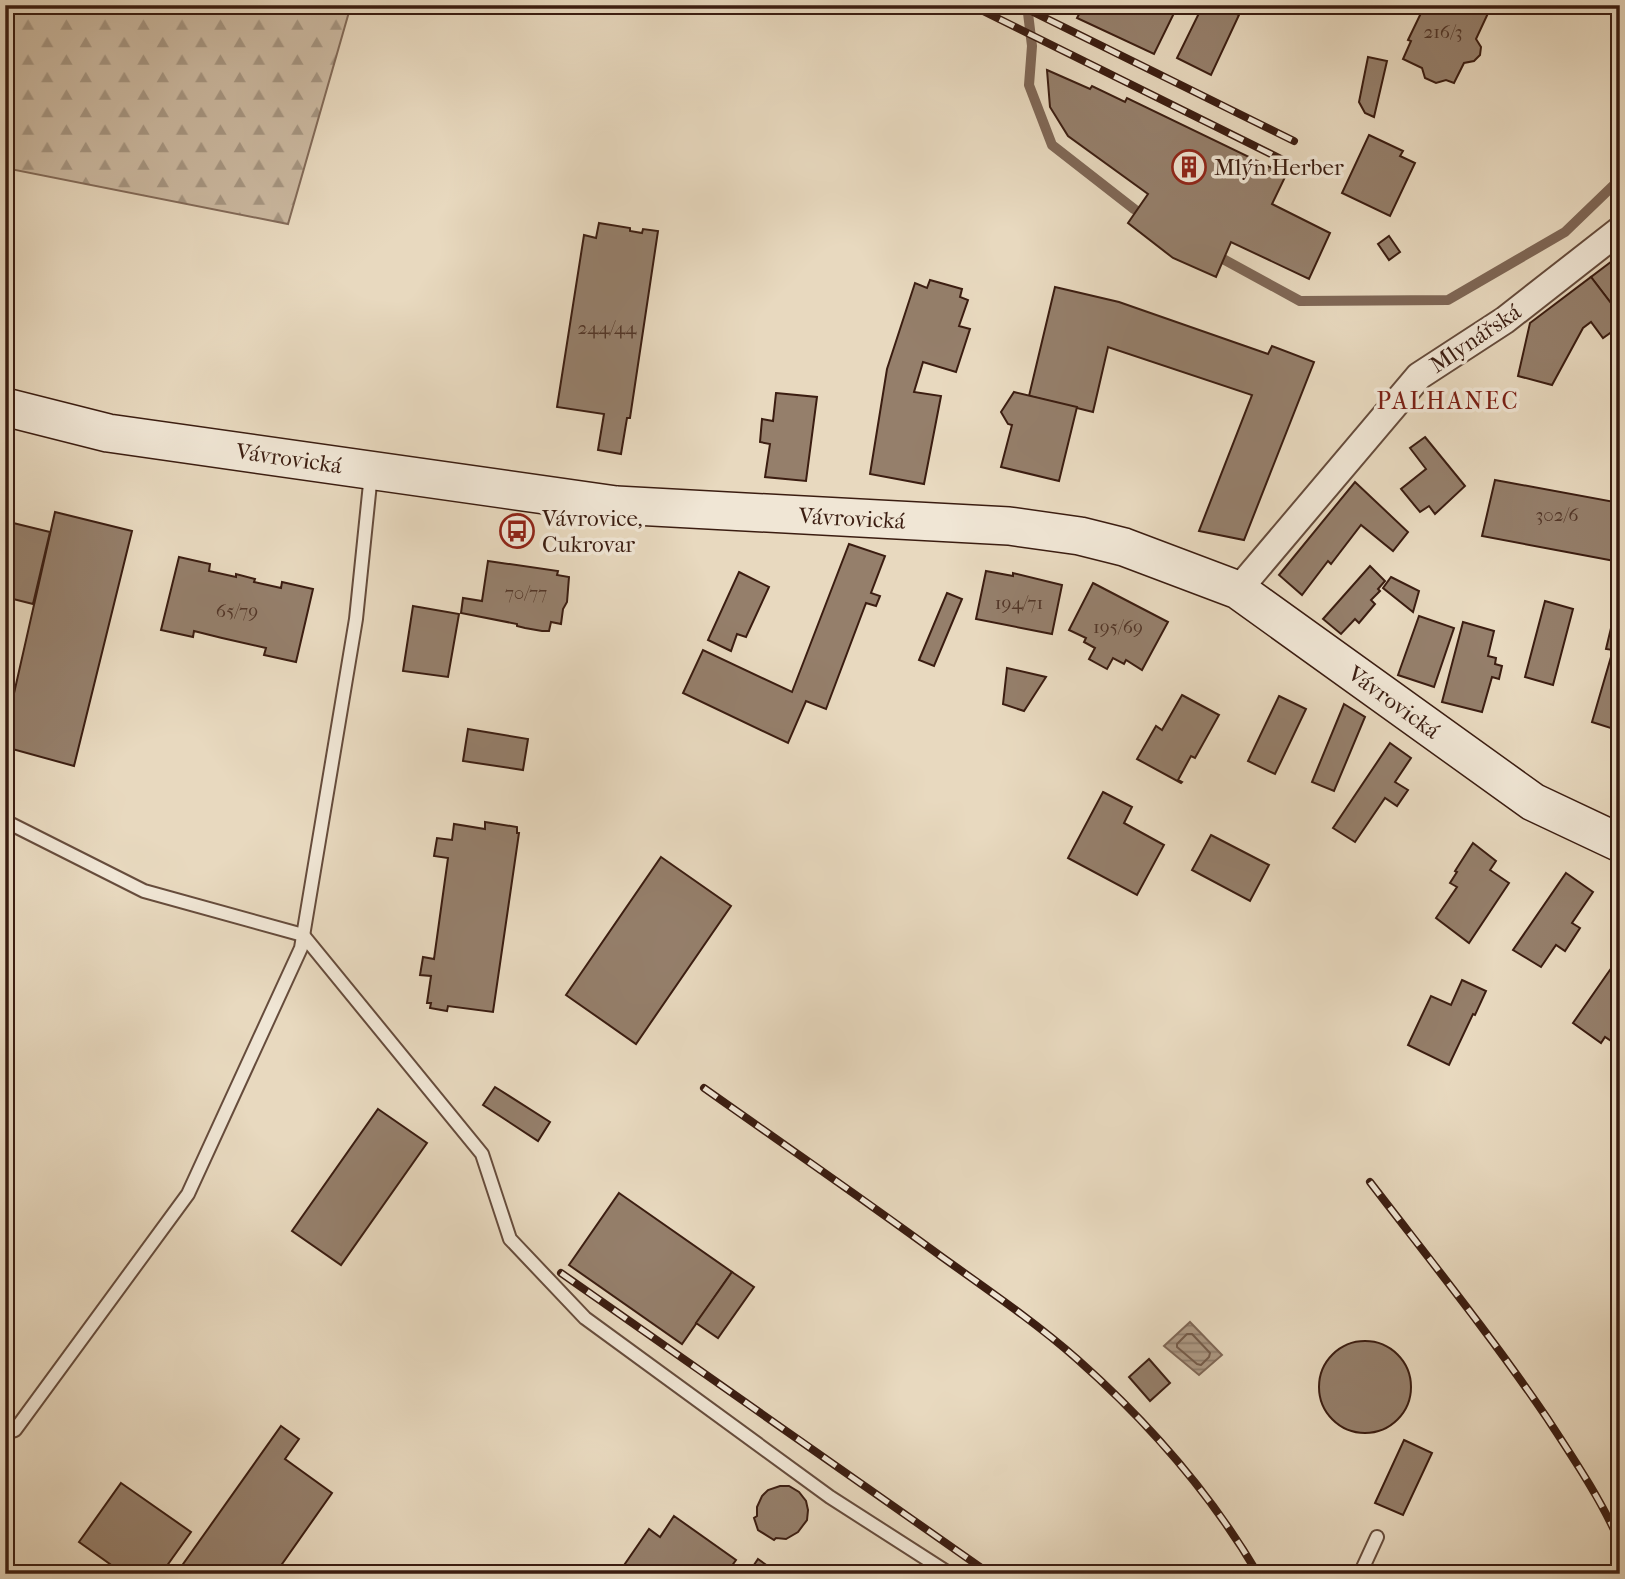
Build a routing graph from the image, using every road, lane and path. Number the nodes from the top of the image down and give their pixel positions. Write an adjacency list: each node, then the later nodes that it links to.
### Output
1 (1620, 230): 4 (street, Mlynářská)
2 (5, 407): 3 (street, Vávrovická)
3 (371, 470): 4 (street, Vávrovická); 7 (lane)
4 (1238, 590): 6 (street, Vávrovická)
5 (5, 821): 7 (lane)
6 (1620, 843)
7 (303, 935): 8 (lane); 10 (lane)
8 (5, 1433)
9 (1377, 1537): 11 (lane)
10 (950, 1574)
11 (1360, 1574)

